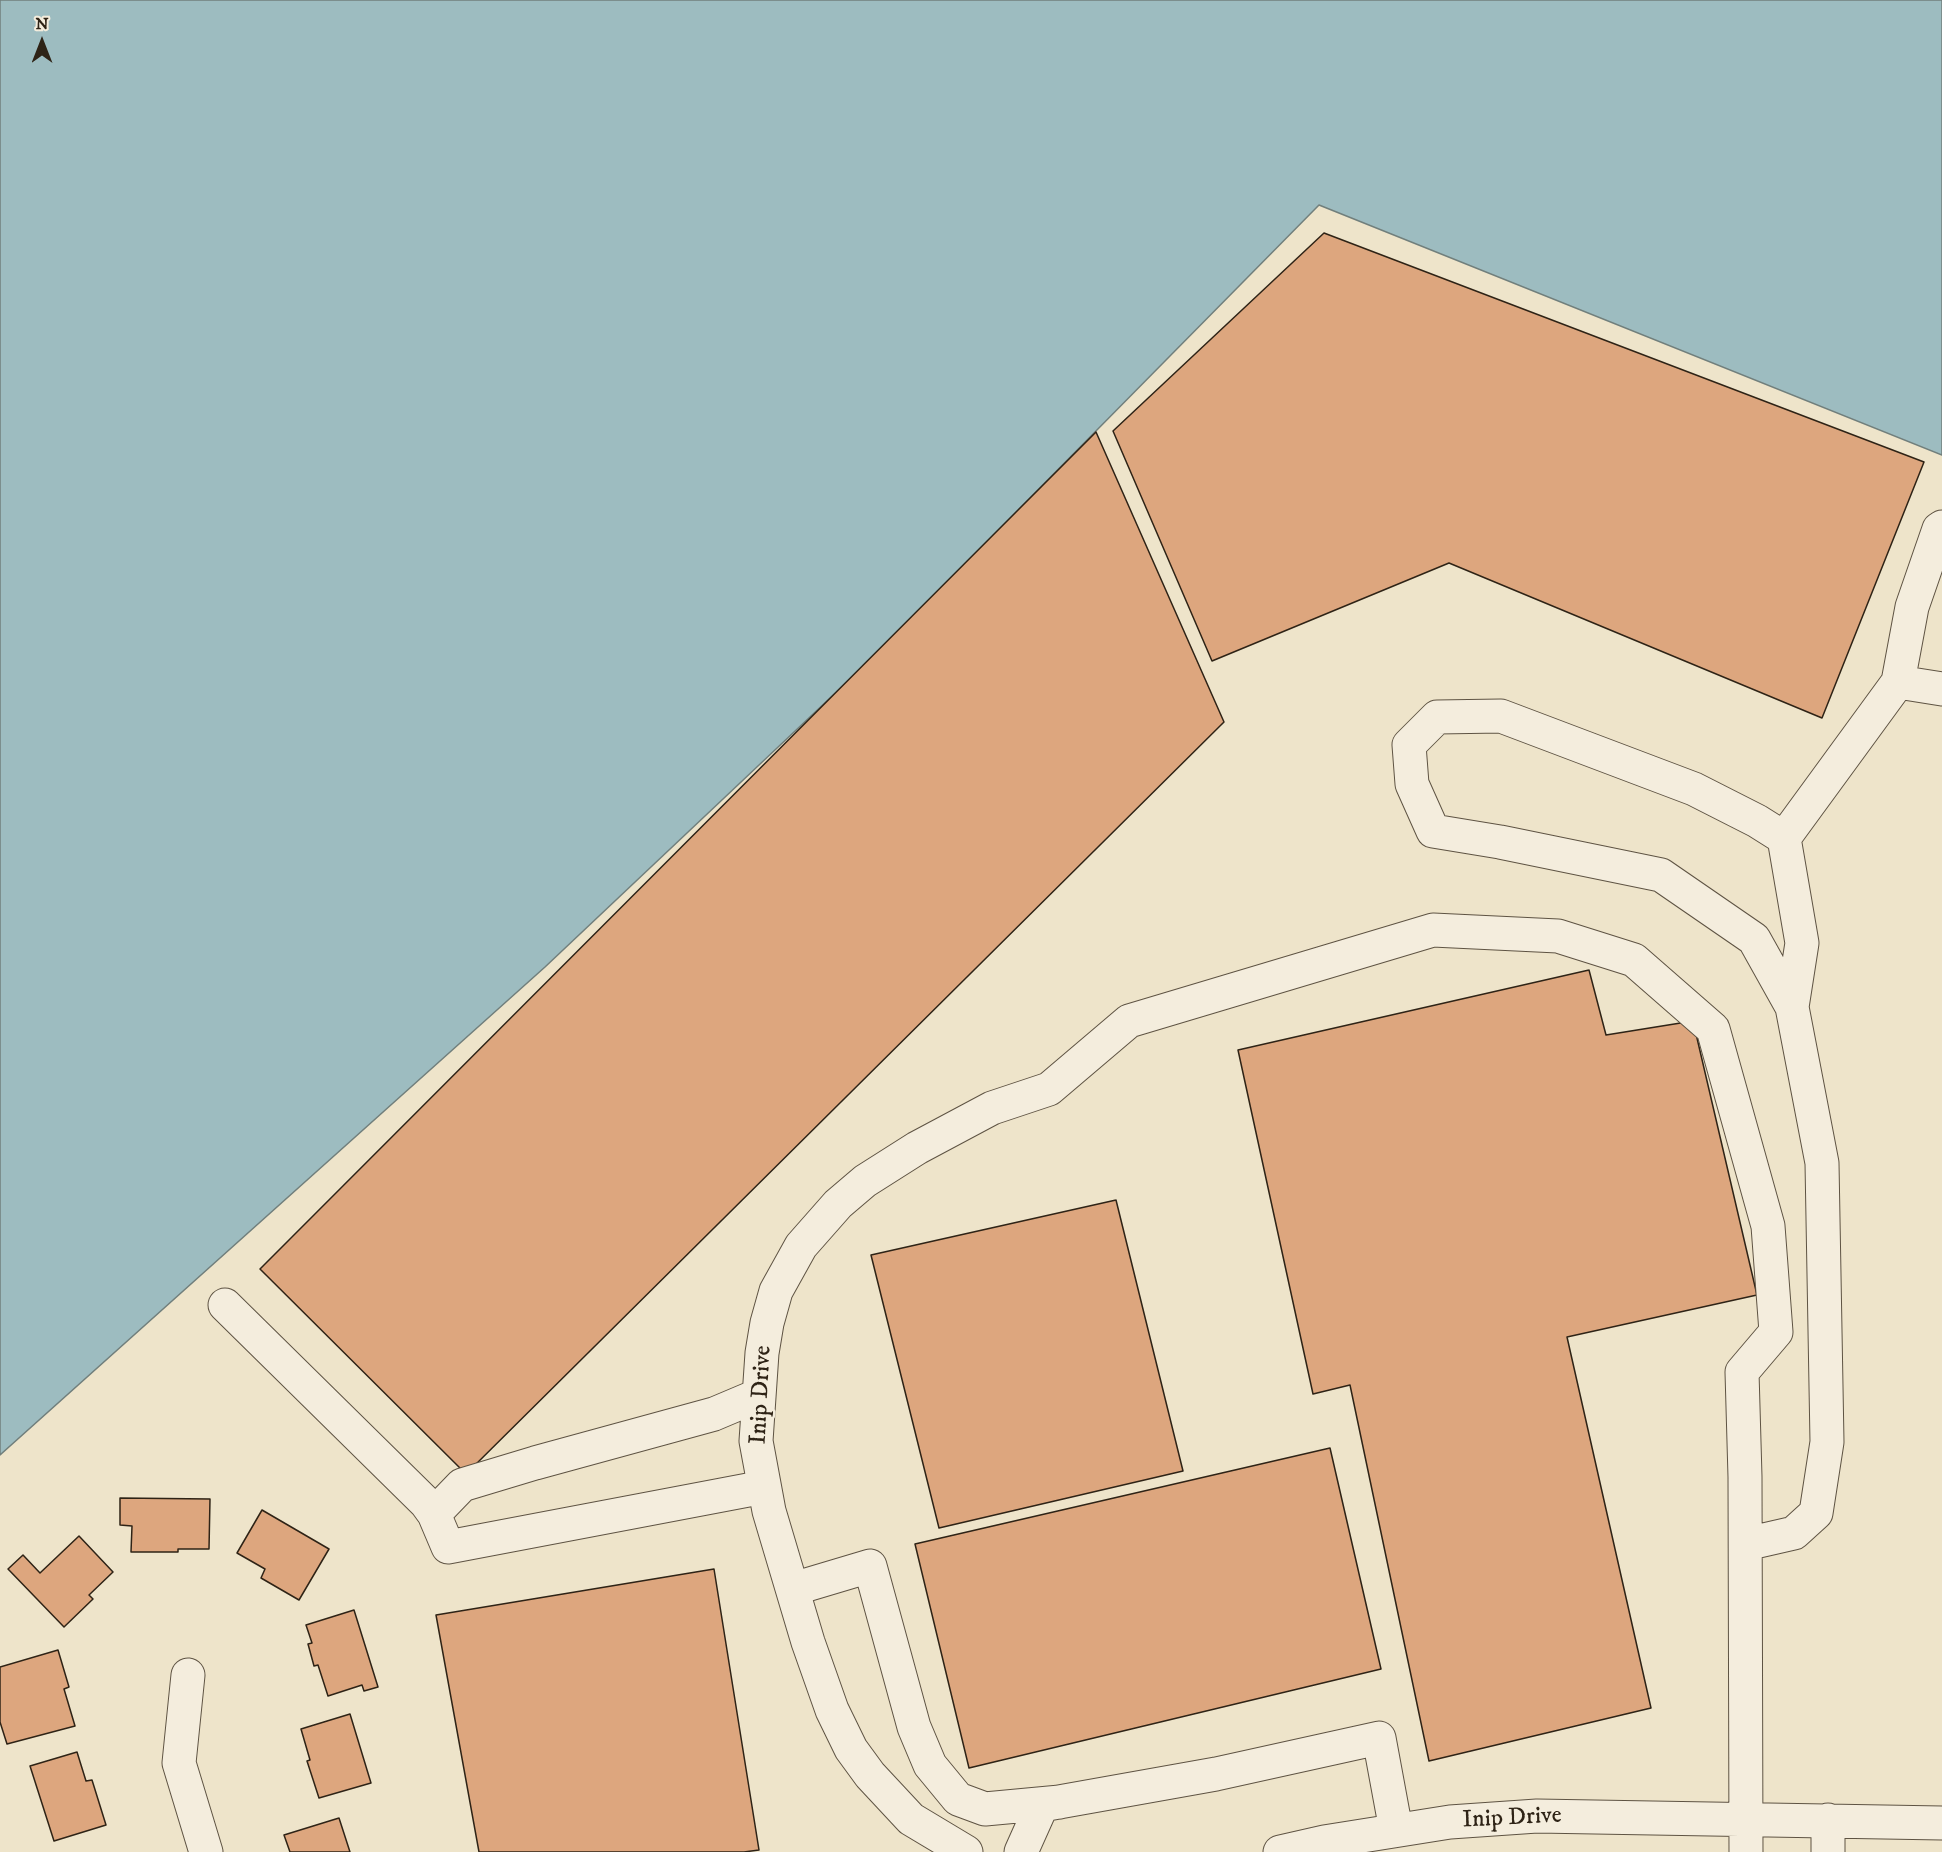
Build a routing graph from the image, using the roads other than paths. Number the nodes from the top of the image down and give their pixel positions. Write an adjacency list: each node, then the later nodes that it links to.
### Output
1 (1942, 527): 2 (street)
2 (1898, 682): 3 (street); 4 (street)
3 (1942, 689)
4 (1784, 838): 5 (street); 5 (street)
5 (1792, 1007): 10 (street)
6 (225, 1305): 9 (street)
7 (759, 1395): 8 (street, Inip Drive); 9 (street); 10 (street, Inip Drive)
8 (764, 1487): 9 (street); 11 (street, Inip Drive)
9 (434, 1514)
10 (1746, 1544): 14 (street)
11 (793, 1589): 13 (street); 18 (street, Inip Drive)
12 (188, 1675): 19 (street)
13 (1060, 1802): 16 (street); 20 (street)
14 (1747, 1819): 16 (street, Inip Drive); 17 (street, Inip Drive); 22 (street)
15 (1942, 1823): 17 (street, Inip Drive)
16 (1396, 1830): 21 (street, Inip Drive)
17 (1828, 1836)
18 (947, 1847)
19 (206, 1852)
20 (1021, 1852)
21 (1281, 1852)
22 (1746, 1852)

